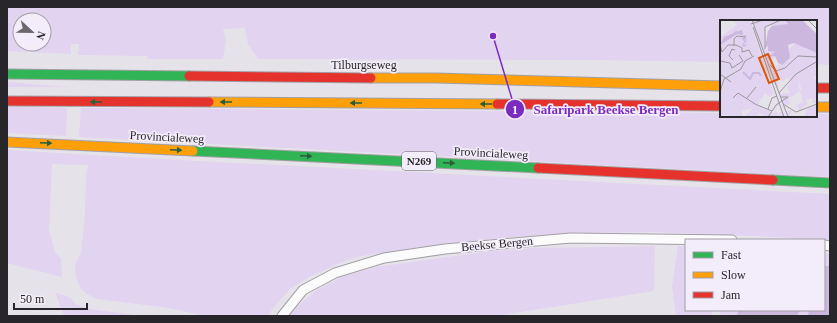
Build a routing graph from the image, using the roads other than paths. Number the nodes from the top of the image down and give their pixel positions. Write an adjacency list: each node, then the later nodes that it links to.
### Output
1 (7, 74): 2 (main road, Tilburgseweg)
2 (720, 86)
3 (817, 88): 4 (main road)
4 (830, 88)
5 (7, 101): 6 (main road, one-way to 5)
6 (720, 106)
7 (817, 107): 8 (main road)
8 (830, 107)
9 (7, 142): 10 (main road, Provincialeweg / N269, one-way to 10)
10 (830, 183)
11 (685, 239): 12 (street, Beekse Bergen)
12 (282, 316)

